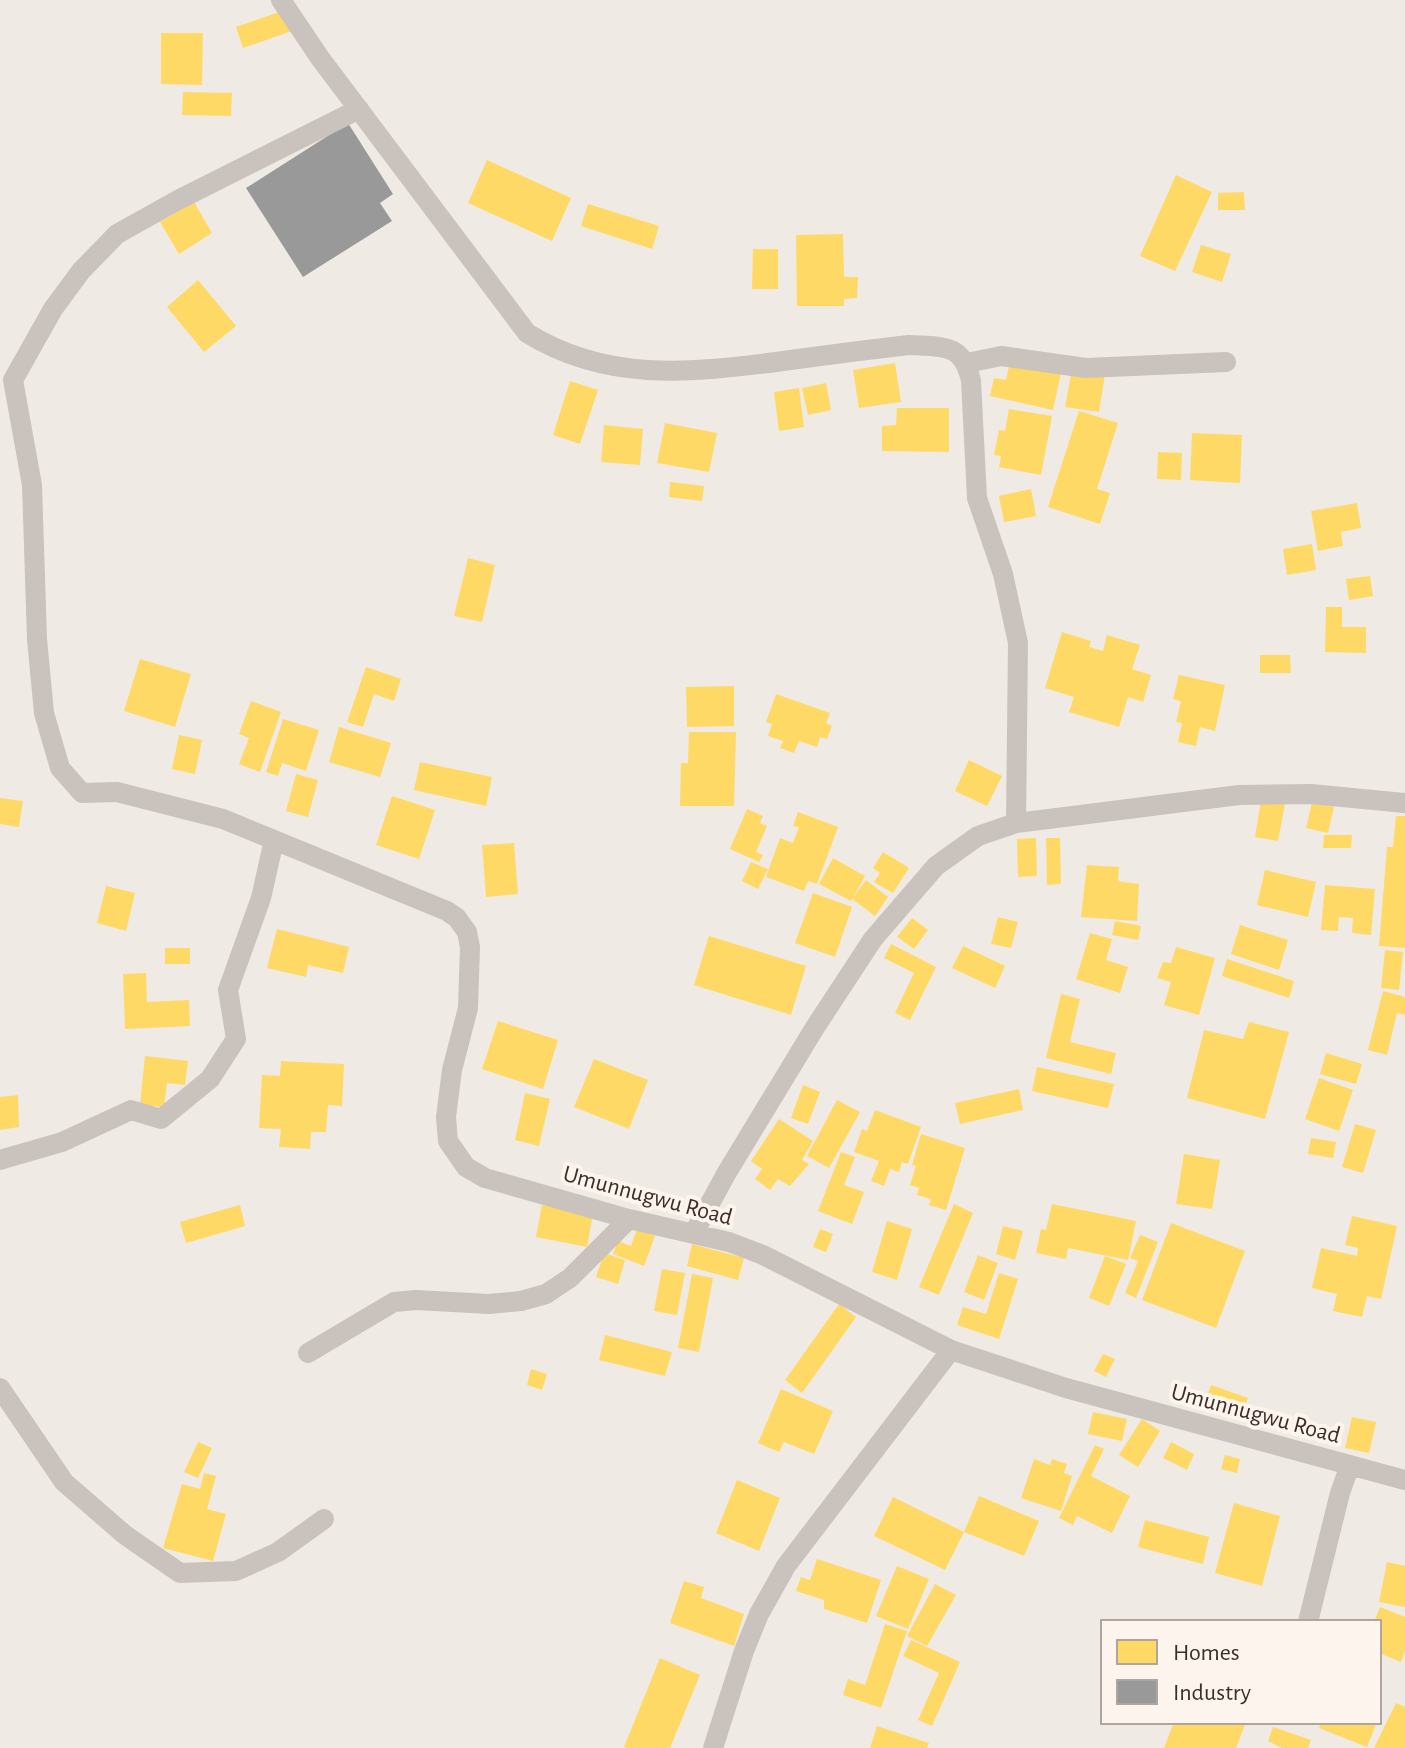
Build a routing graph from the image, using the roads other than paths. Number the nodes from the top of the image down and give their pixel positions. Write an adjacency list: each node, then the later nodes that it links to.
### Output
1 (281, 0): 2 (street)
2 (359, 109): 4 (street); 7 (street, Umunnugwu Road)
3 (1226, 362): 4 (street)
4 (967, 363): 6 (street)
5 (1405, 803): 6 (street)
6 (1016, 823): 10 (street)
7 (274, 840): 8 (street); 9 (street, Umunnugwu Road)
8 (0, 1160)
9 (629, 1219): 10 (street, Umunnugwu Road); 12 (street)
10 (694, 1233): 11 (street, Umunnugwu Road)
11 (951, 1350): 14 (street, Umunnugwu Road); 18 (street)
12 (308, 1353)
13 (0, 1388): 16 (street)
14 (1350, 1465): 15 (street, Umunnugwu Road); 17 (street)
15 (1405, 1480)
16 (324, 1519)
17 (1308, 1620)
18 (713, 1748)

